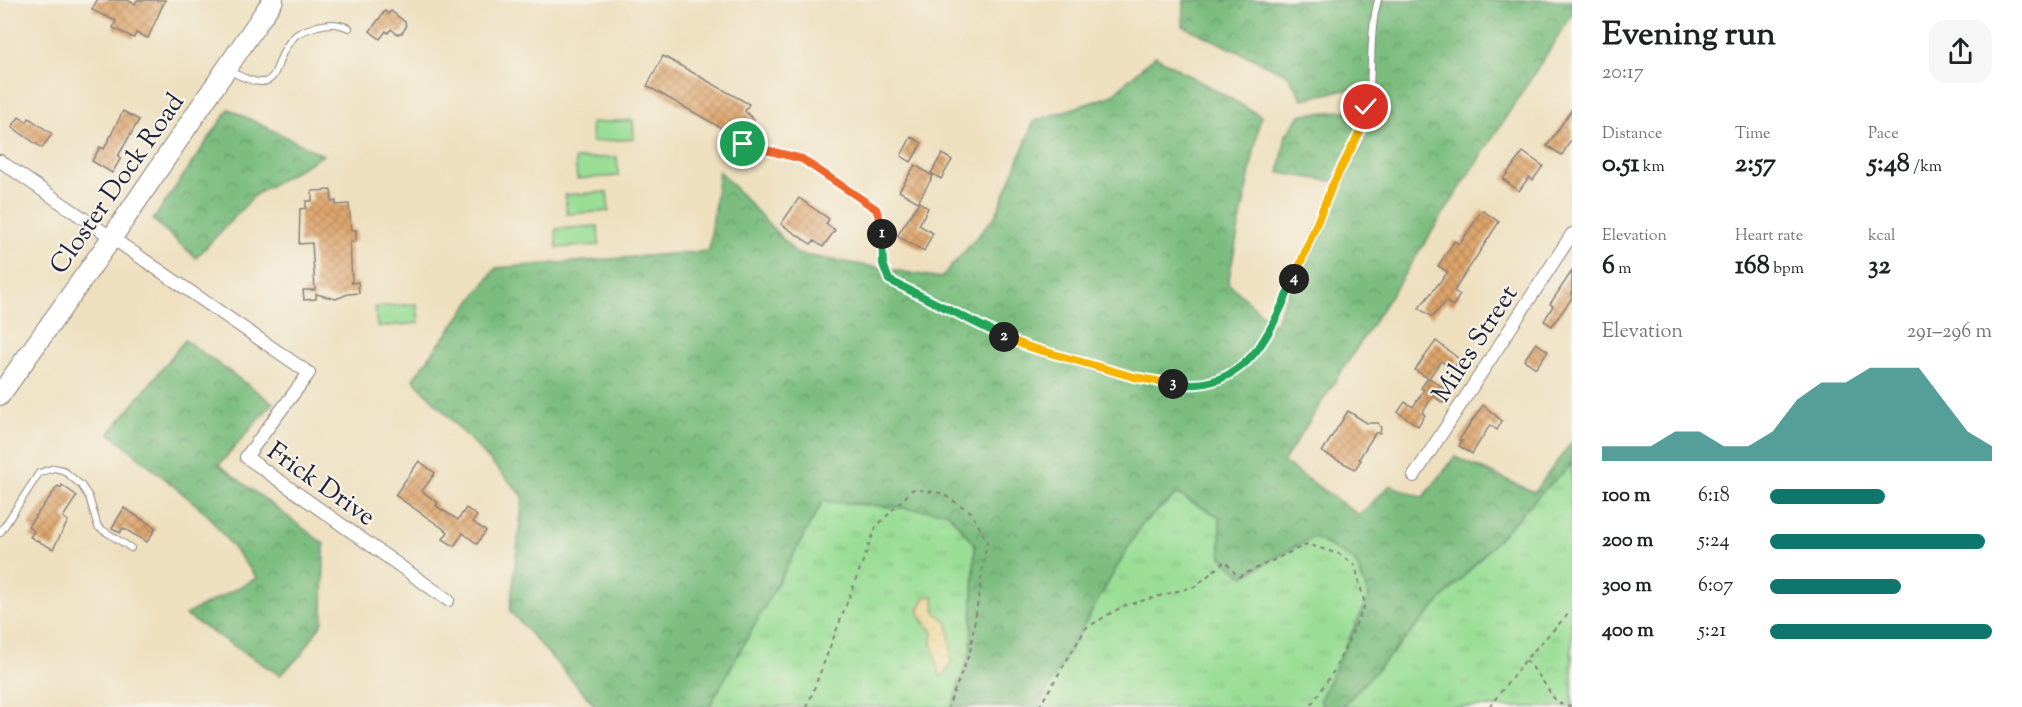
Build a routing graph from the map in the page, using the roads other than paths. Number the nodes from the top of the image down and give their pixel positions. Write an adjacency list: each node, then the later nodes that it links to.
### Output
1 (273, 0): 4 (main road, Closter Dock Road)
2 (1378, 0): 5 (lane)
3 (349, 28): 4 (lane)
4 (227, 69): 8 (main road, Closter Dock Road)
5 (743, 144)
6 (0, 161): 8 (street)
7 (1572, 234): 10 (street, Miles Street)
8 (111, 239): 9 (main road, Closter Dock Road); 13 (street, Frick Drive)
9 (0, 395)
10 (1414, 476)
11 (0, 533): 12 (lane)
12 (131, 548)
13 (448, 600)

